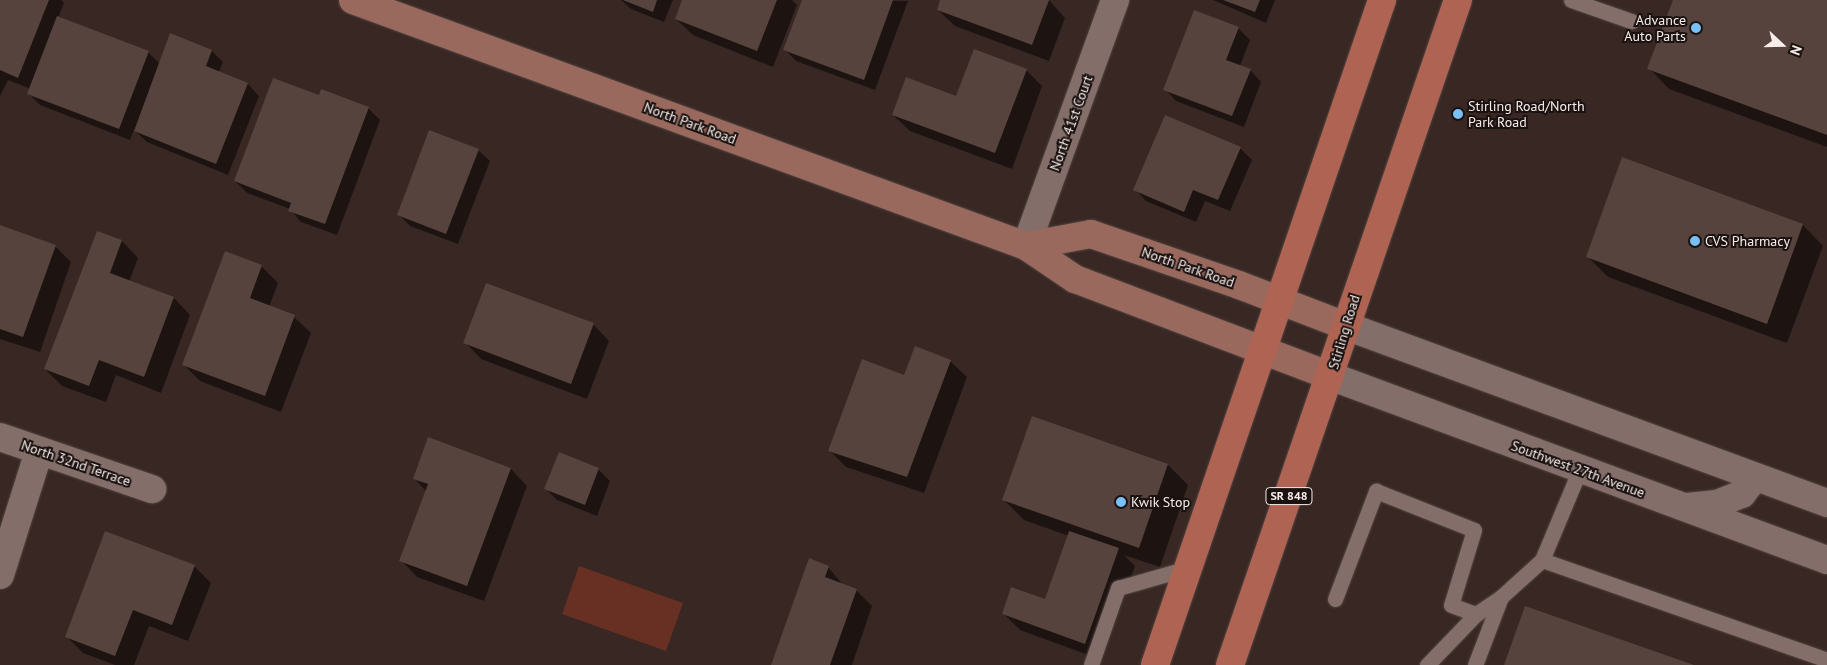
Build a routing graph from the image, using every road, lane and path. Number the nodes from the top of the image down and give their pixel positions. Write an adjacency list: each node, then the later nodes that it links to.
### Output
1 (353, 0): 7 (street, North Park Road)
2 (1115, 0): 7 (street, North 41st Court)
3 (1382, 0): 8 (main road)
4 (1458, 0): 9 (main road, Stirling Road / SR 848)
5 (1571, 0): 6 (lane)
6 (1631, 22)
7 (1026, 246): 8 (street, North Park Road); 10 (street, North Park Road)
8 (1280, 301): 9 (street, North Park Road); 10 (main road)
9 (1346, 326): 11 (main road, Stirling Road / SR 848); 15 (street)
10 (1264, 350): 11 (street, North Park Road); 21 (main road)
11 (1330, 376): 14 (street, Southwest 27th Avenue); 29 (main road, Stirling Road / SR 848)
12 (0, 437): 13 (street, North 32nd Terrace)
13 (39, 451): 16 (street, North 32nd Terrace); 22 (street)
14 (1580, 469): 18 (street, Southwest 27th Avenue); 19 (lane)
15 (1755, 477): 17 (street); 18 (street)
16 (152, 489)
17 (1827, 504)
18 (1683, 507): 20 (street, Southwest 27th Avenue)
19 (1542, 560): 23 (lane); 26 (lane)
20 (1827, 560)
21 (1188, 568): 27 (lane); 28 (main road)
22 (0, 575)
23 (1501, 597): 25 (lane); 31 (lane)
24 (1335, 599): 25 (lane)
25 (1476, 614): 30 (lane)
26 (1827, 660)
27 (1091, 665)
28 (1155, 665)
29 (1230, 665)
30 (1427, 665)
31 (1475, 665)

